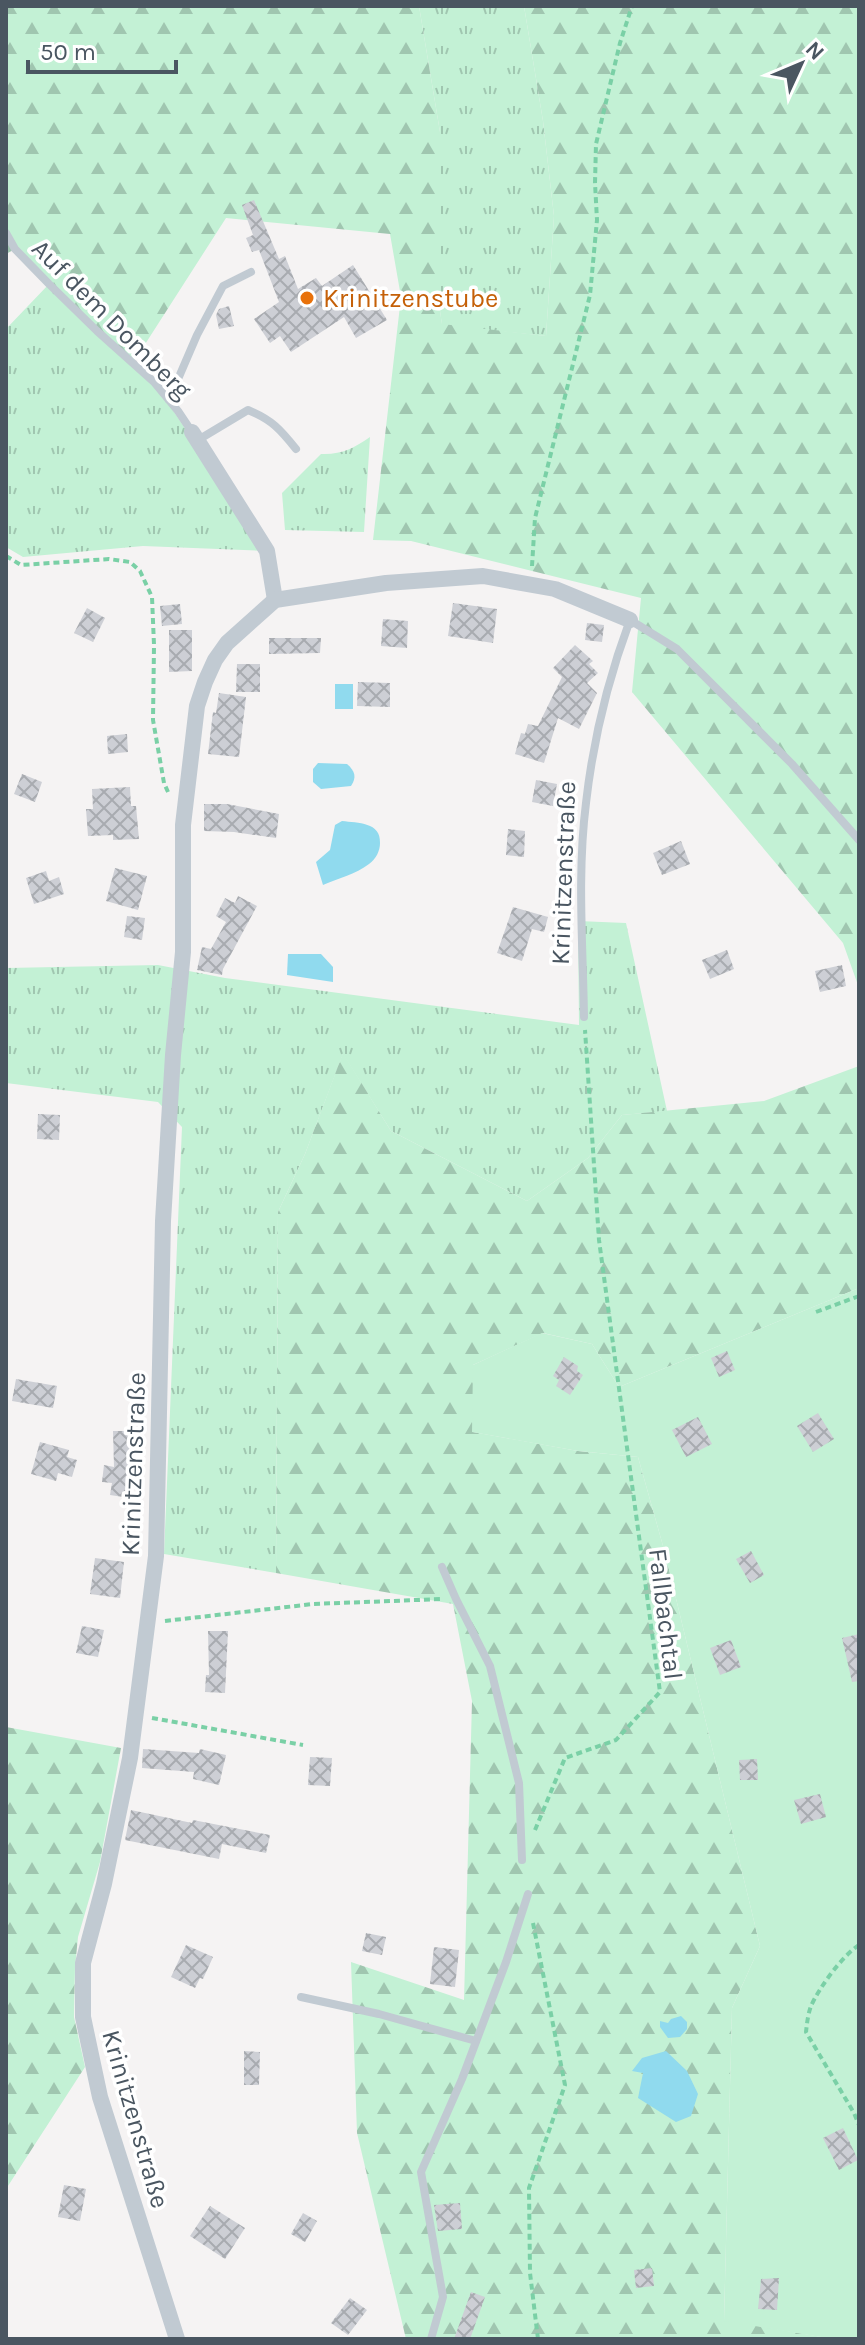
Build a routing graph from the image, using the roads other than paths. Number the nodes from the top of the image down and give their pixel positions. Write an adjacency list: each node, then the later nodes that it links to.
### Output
1 (6, 233): 3 (lane, Auf dem Domberg)
2 (251, 272): 3 (lane)
3 (169, 400): 4 (lane, Auf dem Domberg)
4 (194, 436): 5 (lane); 6 (street)
5 (296, 449)
6 (275, 600): 7 (street); 15 (street, Krinitzenstraße)
7 (630, 620): 8 (lane); 9 (lane, Krinitzenstraße)
8 (859, 840)
9 (584, 1017)
10 (442, 1567): 11 (lane)
11 (522, 1860)
12 (528, 1894): 14 (lane)
13 (301, 1997): 14 (lane)
14 (476, 2041): 16 (lane)
15 (177, 2339)
16 (431, 2339)

